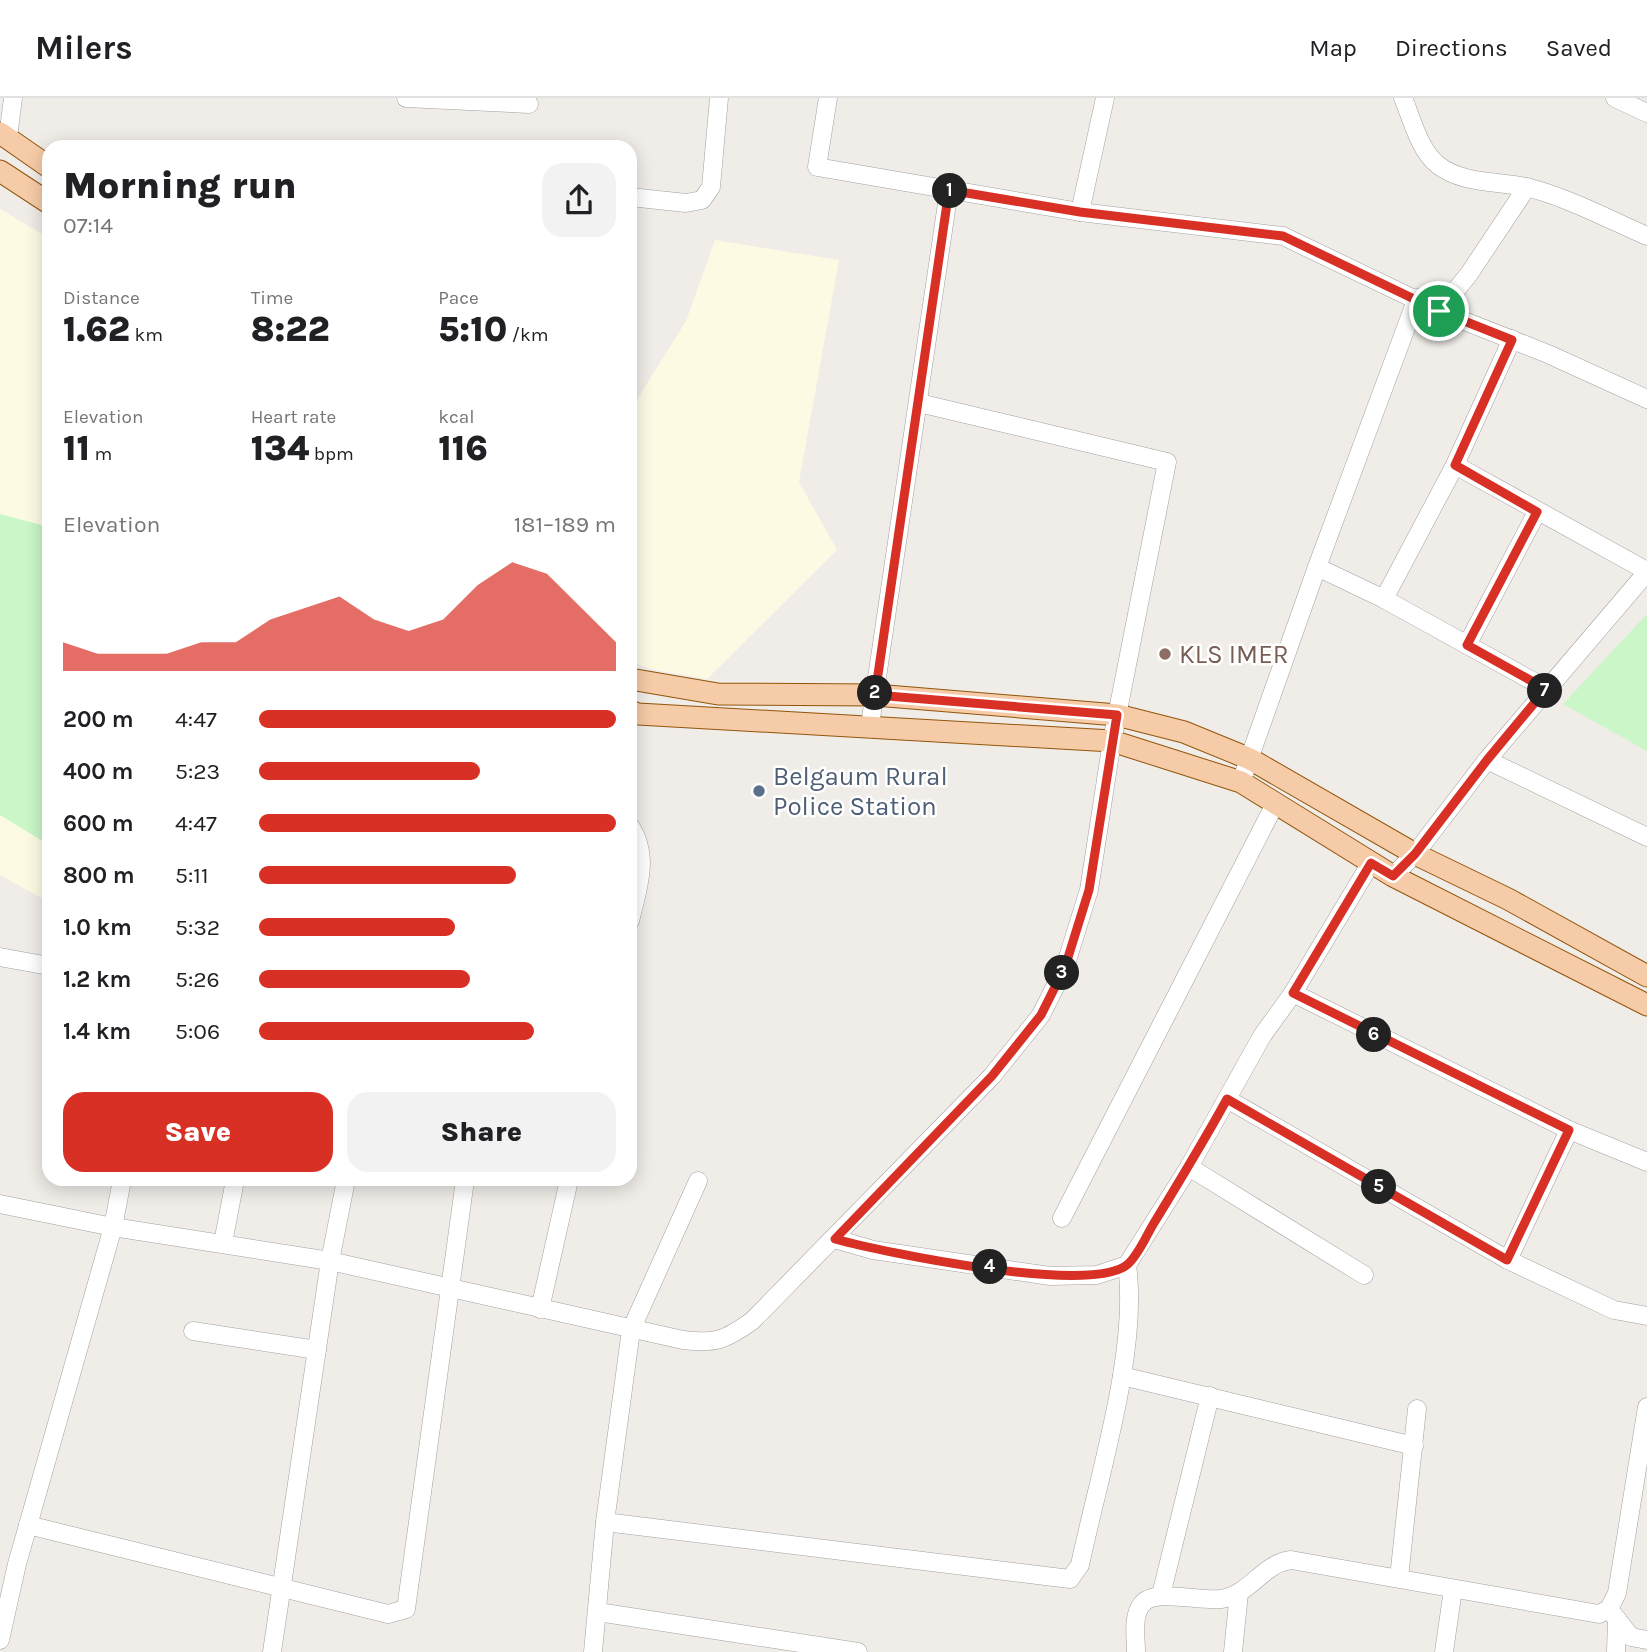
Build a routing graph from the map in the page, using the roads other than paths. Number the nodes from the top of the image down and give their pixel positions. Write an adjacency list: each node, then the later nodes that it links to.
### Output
1 (13, 98): 10 (street)
2 (406, 98): 8 (street)
3 (719, 98): 16 (street)
4 (828, 98): 14 (street)
5 (1105, 98): 17 (street)
6 (1403, 98): 13 (street)
7 (1615, 98): 9 (street)
8 (528, 104)
9 (1647, 113)
10 (4, 135): 11 (main road)
11 (42, 162)
12 (0, 171): 15 (main road)
13 (1527, 187): 18 (street); 20 (street)
14 (949, 190): 17 (street); 23 (street)
15 (42, 198)
16 (637, 198)
17 (1080, 212): 19 (street)
18 (1647, 236)
19 (1417, 298): 20 (street); 26 (street)
20 (1439, 311): 21 (street)
21 (1512, 340): 22 (street); 24 (street)
22 (1645, 392)
23 (919, 403): 33 (street); 35 (street)
24 (1455, 465): 25 (street); 28 (street)
25 (1537, 512): 27 (street); 29 (street)
26 (1317, 567): 28 (street); 39 (street)
27 (1647, 571): 32 (street)
28 (1384, 599): 29 (street)
29 (1467, 645): 32 (street)
30 (637, 680): 31 (main road)
31 (676, 687): 33 (main road); 36 (main road)
32 (1546, 689): 40 (street)
33 (875, 695): 35 (main road); 37 (street)
34 (637, 714): 36 (main road)
35 (1117, 715): 38 (street); 39 (main road)
36 (673, 716): 37 (main road)
37 (870, 725): 38 (main road)
38 (1112, 741): 41 (main road); 67 (street)
39 (1250, 758): 41 (street); 45 (main road)
40 (1487, 760): 44 (street); 45 (street)
41 (1241, 782): 42 (main road)
42 (1276, 802): 46 (main road); 65 (street)
43 (637, 836): 48 (street)
44 (1647, 837)
45 (1415, 854): 47 (street); 51 (main road)
46 (1371, 863): 47 (main road); 52 (street)
47 (1393, 876): 53 (main road)
48 (637, 887)
49 (0, 957): 50 (street)
50 (42, 966)
51 (1647, 976)
52 (1293, 993): 54 (street); 55 (street)
53 (1647, 1005)
54 (1227, 1099): 57 (street); 69 (street)
55 (1569, 1130): 56 (street); 69 (street)
56 (1647, 1162)
57 (1189, 1167): 71 (street); 72 (street)
58 (698, 1181): 76 (street)
59 (120, 1186): 66 (street)
60 (234, 1186): 68 (street)
61 (345, 1186): 70 (street)
62 (464, 1186): 73 (street)
63 (568, 1186): 74 (street)
64 (0, 1206): 66 (street)
65 (1062, 1218)
66 (113, 1227): 68 (street); 85 (street)
67 (835, 1239): 71 (street); 76 (street)
68 (223, 1243): 70 (street)
69 (1507, 1260): 75 (street)
70 (330, 1261): 73 (street); 78 (street)
71 (1127, 1265): 79 (street)
72 (1364, 1275)
73 (450, 1289): 74 (street); 88 (street)
74 (540, 1309): 76 (street)
75 (1647, 1316)
76 (631, 1330): 84 (street)
77 (193, 1331): 78 (street)
78 (317, 1350): 88 (street)
79 (1122, 1376): 80 (street); 84 (street)
80 (1210, 1396): 83 (street); 91 (street)
81 (1647, 1407): 93 (street)
82 (1417, 1409): 83 (street)
83 (1414, 1446): 87 (street)
84 (605, 1522): 92 (street)
85 (28, 1525): 86 (street); 88 (street)
86 (9, 1562): 94 (street)
87 (1399, 1578): 89 (street); 90 (street)
88 (282, 1588): 96 (street)
89 (1453, 1589): 93 (street); 101 (street)
90 (1239, 1593): 91 (street); 100 (street)
91 (1161, 1595): 99 (street)
92 (598, 1612): 97 (street); 98 (street)
93 (1613, 1614): 95 (street); 102 (street)
94 (0, 1640)
95 (1647, 1640)
96 (272, 1652)
97 (593, 1652)
98 (858, 1652)
99 (1136, 1652)
100 (1233, 1652)
101 (1444, 1652)
102 (1616, 1652)

